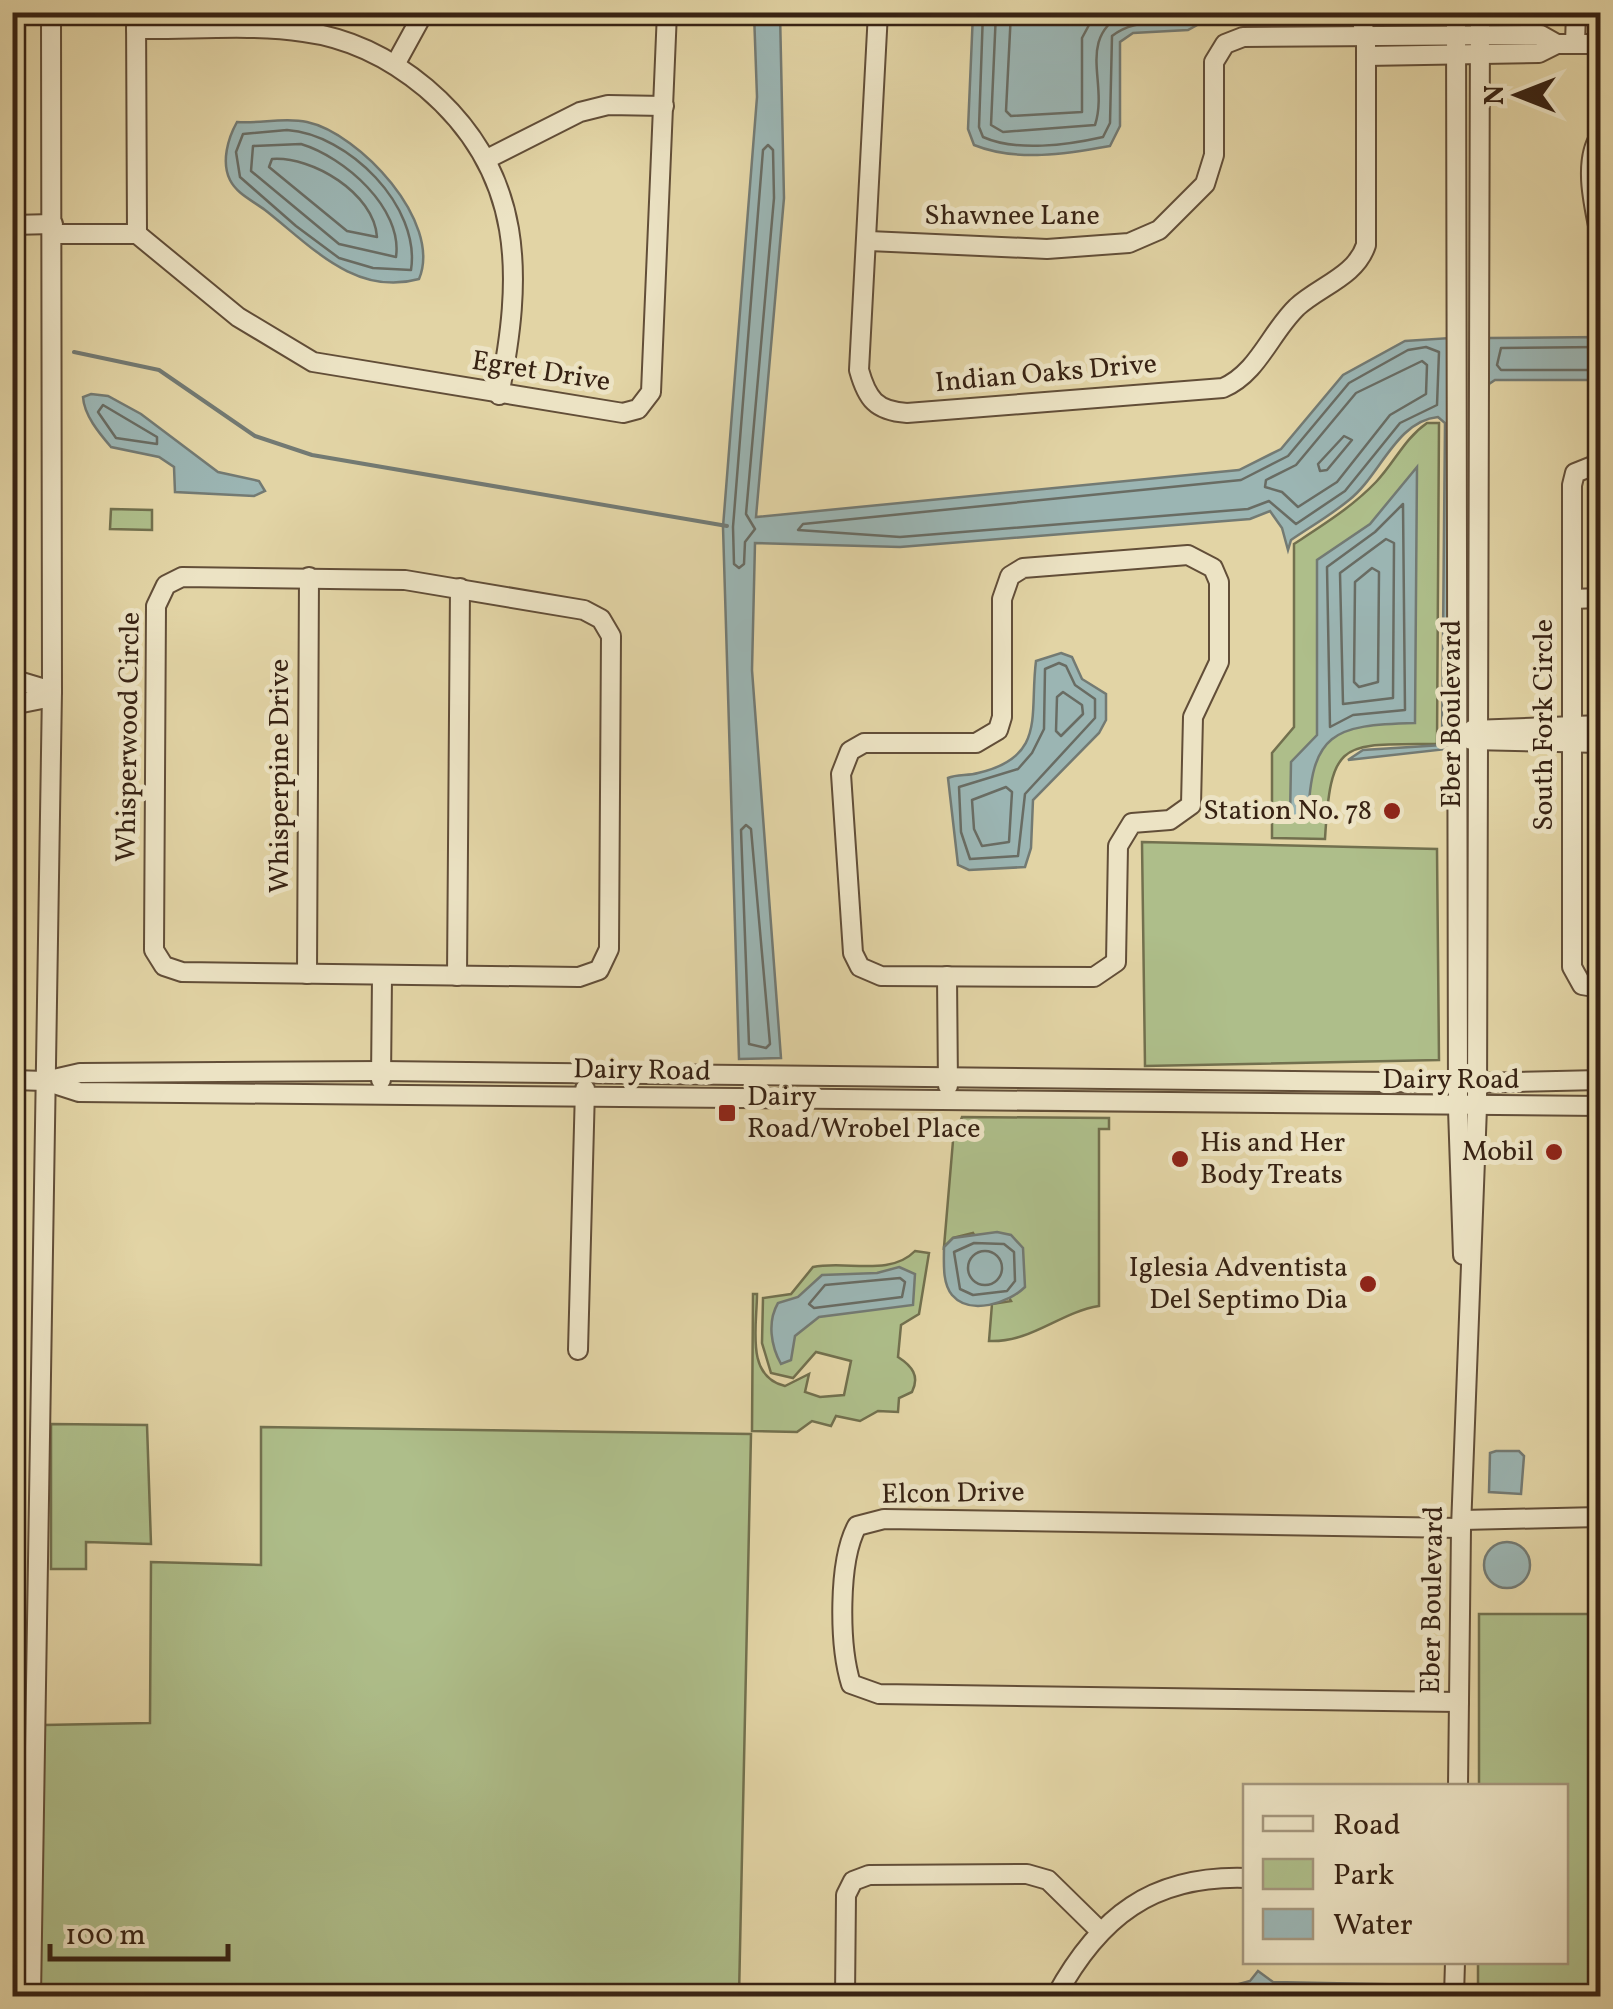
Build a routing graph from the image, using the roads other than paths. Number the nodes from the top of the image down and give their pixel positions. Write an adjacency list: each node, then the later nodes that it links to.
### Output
1 (51, 12): 24 (street)
2 (424, 12): 19 (street)
3 (667, 12): 20 (street, Egret Drive)
4 (878, 12): 27 (street, Indian Oaks Drive)
5 (1360, 12): 15 (street, Indian Oaks Drive)
6 (1456, 12): 12 (street, Eber Boulevard)
7 (1480, 12): 11 (street, Eber Boulevard)
8 (1576, 12): 13 (street)
9 (136, 21): 10 (street); 25 (street)
10 (277, 21): 19 (street)
11 (1480, 34): 12 (street); 13 (street); 18 (street, Eber Boulevard)
12 (1456, 36): 16 (street); 17 (street, Eber Boulevard)
13 (1566, 43): 14 (street); 18 (street)
14 (1600, 44)
15 (1366, 47): 16 (street); 27 (street, Shawnee Lane); 27 (street, Indian Oaks Drive)
16 (1401, 47): 17 (street)
17 (1456, 56): 18 (street); 40 (street, Eber Boulevard)
18 (1480, 56): 38 (street, Eber Boulevard)
19 (396, 63): 22 (street)
20 (664, 106): 22 (street); 28 (street, Egret Drive)
21 (1600, 136): 26 (street)
22 (487, 159): 28 (street)
23 (12, 224): 24 (street)
24 (53, 229): 25 (street); 35 (street)
25 (137, 234): 28 (street, Egret Drive)
26 (1600, 235)
27 (870, 241)
28 (500, 395)
29 (1600, 463): 32 (street, South Fork Circle)
30 (308, 578): 31 (street, Whisperwood Circle); 42 (street, Whisperpine Drive); 42 (street, Whisperwood Circle)
31 (460, 588): 44 (street); 44 (street, Whisperwood Circle)
32 (1572, 598): 33 (street); 39 (street, South Fork Circle)
33 (1600, 598)
34 (12, 679): 35 (street)
35 (52, 691): 36 (street); 52 (street)
36 (12, 704)
37 (1600, 725): 39 (street)
38 (1479, 734): 39 (street); 40 (street); 53 (street, Eber Boulevard)
39 (1570, 734): 41 (street); 46 (street, South Fork Circle)
40 (1456, 737): 53 (street, Eber Boulevard)
41 (1600, 743)
42 (307, 974): 43 (street, Whisperwood Circle)
43 (382, 976): 44 (street, Whisperwood Circle); 47 (street)
44 (457, 976)
45 (947, 976): 45 (street); 49 (street)
46 (1600, 988)
47 (381, 1071): 48 (street, Dairy Road); 52 (street, Dairy Road); 54 (street)
48 (585, 1073): 49 (street, Dairy Road); 55 (street)
49 (948, 1078): 53 (street, Dairy Road); 56 (street)
50 (12, 1080): 52 (street, Dairy Road)
51 (1600, 1080): 53 (street, Dairy Road)
52 (44, 1081): 54 (street, Dairy Road); 64 (street)
53 (1468, 1083): 58 (street, Eber Boulevard)
54 (380, 1096): 55 (street, Dairy Road)
55 (585, 1097): 56 (street, Dairy Road); 59 (street)
56 (948, 1102): 58 (street, Dairy Road)
57 (1600, 1106): 58 (street, Dairy Road)
58 (1468, 1108): 61 (street, Eber Boulevard)
59 (578, 1350)
60 (1600, 1518): 61 (street)
61 (1462, 1524): 62 (street, Eber Boulevard); 62 (street, Elcon Drive)
62 (1459, 1702): 65 (street, Eber Boulevard)
63 (12, 1769): 64 (street)
64 (33, 1770): 69 (street)
65 (1458, 1784)
66 (1243, 1878): 67 (street)
67 (1100, 1930): 70 (street); 71 (street)
68 (1455, 1964): 72 (street)
69 (31, 1996)
70 (845, 1996)
71 (1056, 1996)
72 (1454, 1996)

